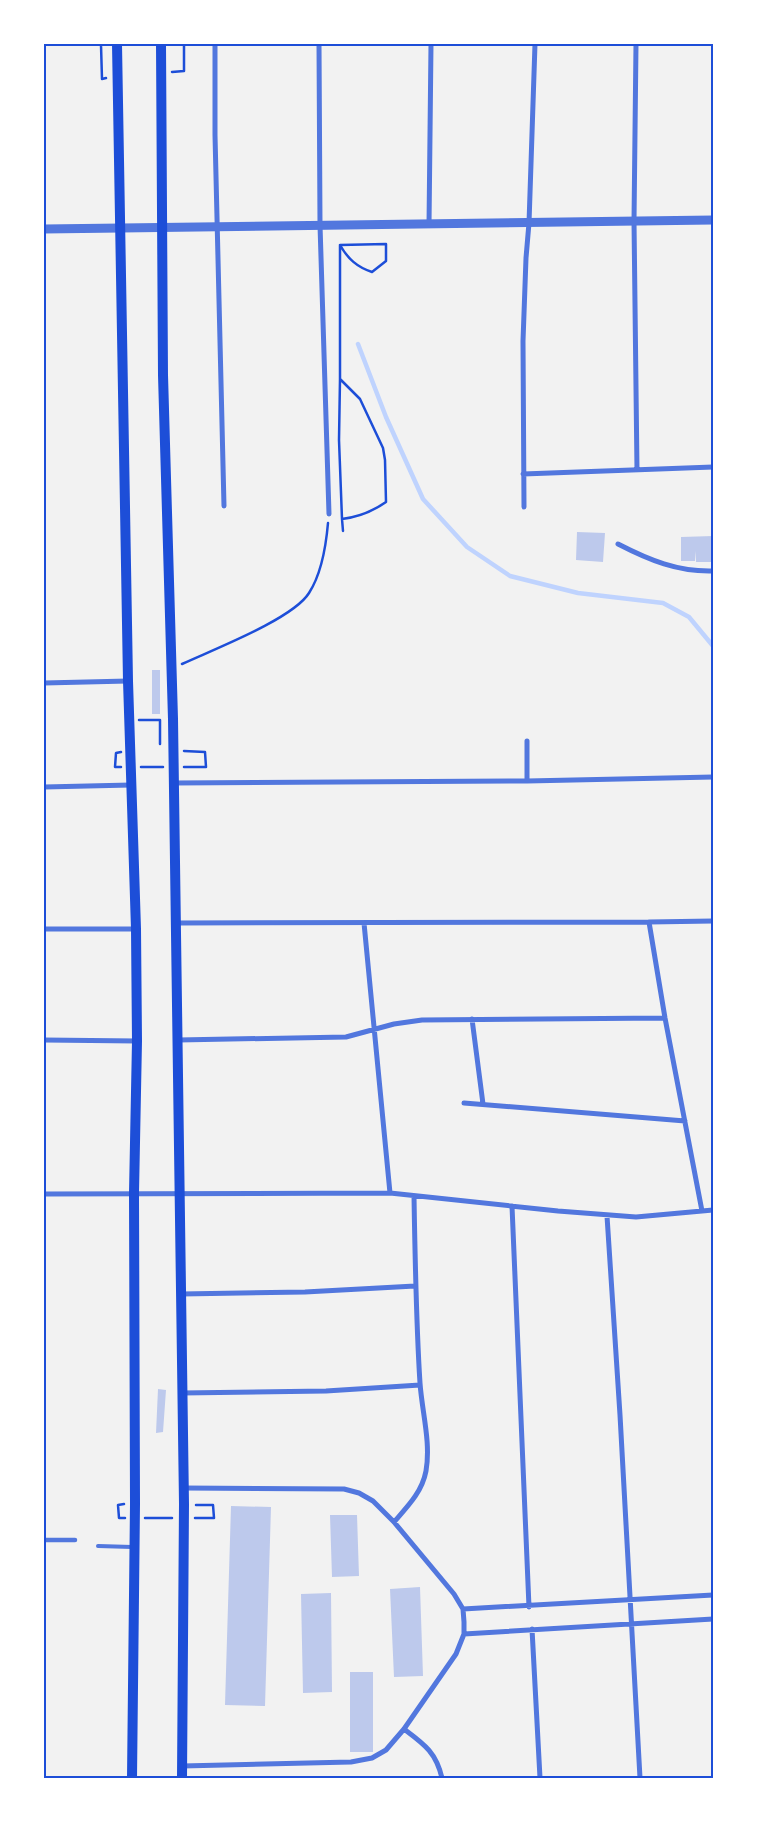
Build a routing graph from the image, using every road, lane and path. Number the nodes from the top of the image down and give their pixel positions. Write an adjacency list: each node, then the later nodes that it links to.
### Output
1 (116, 44): 18 (main road)
2 (161, 44): 19 (main road)
3 (184, 44): 10 (path)
4 (215, 44): 17 (street)
5 (319, 44): 15 (street)
6 (431, 44): 16 (street)
7 (535, 44): 14 (street)
8 (636, 44): 13 (street)
9 (101, 45): 11 (path)
10 (184, 71)
11 (102, 78)
12 (713, 220): 13 (street)
13 (634, 221): 14 (street); 24 (street)
14 (529, 223): 16 (street); 25 (street)
15 (320, 225): 16 (street); 17 (street); 28 (street)
16 (428, 225)
17 (217, 226): 19 (street); 26 (street)
18 (119, 227): 19 (street); 20 (street); 34 (main road)
19 (162, 227): 33 (main road)
20 (44, 229)
21 (340, 245): 21 (path); 22 (path)
22 (340, 379): 29 (path); 29 (path)
23 (713, 467): 24 (street)
24 (637, 470): 25 (street)
25 (523, 474): 27 (street)
26 (224, 506)
27 (524, 507)
28 (329, 514): 33 (path)
29 (342, 519): 30 (path)
30 (343, 531)
31 (618, 544): 32 (street)
32 (713, 571)
33 (171, 669): 39 (main road)
34 (128, 681): 35 (street); 36 (main road)
35 (44, 683)
36 (130, 720): 37 (path); 46 (main road)
37 (160, 720)
38 (526, 741): 44 (street)
39 (173, 750): 42 (path); 45 (main road)
40 (116, 753): 41 (path)
41 (115, 767)
42 (206, 767)
43 (713, 777): 44 (street)
44 (527, 781): 45 (street)
45 (174, 783): 49 (main road)
46 (132, 785): 47 (street); 53 (main road)
47 (44, 787)
48 (713, 921): 50 (street)
49 (177, 922): 51 (street); 58 (main road)
50 (649, 922): 51 (street); 54 (street)
51 (364, 923): 56 (street)
52 (44, 929): 53 (street)
53 (136, 929): 59 (main road)
54 (665, 1018): 55 (street); 62 (street)
55 (472, 1019): 56 (street); 61 (street)
56 (375, 1030): 58 (street); 65 (street)
57 (44, 1040): 59 (street)
58 (178, 1040): 64 (main road)
59 (137, 1041): 63 (main road)
60 (464, 1103): 61 (street)
61 (483, 1104): 62 (street)
62 (685, 1121): 70 (street)
63 (134, 1193): 64 (street); 66 (street); 87 (main road)
64 (180, 1193): 65 (street); 73 (main road)
65 (390, 1193): 67 (street)
66 (44, 1194)
67 (414, 1196): 68 (street); 72 (street)
68 (512, 1206): 71 (street); 90 (street)
69 (713, 1210): 70 (street)
70 (702, 1211): 71 (street)
71 (607, 1216): 89 (street)
72 (415, 1286): 73 (street); 74 (street)
73 (181, 1294): 75 (main road)
74 (420, 1385): 75 (street); 83 (street)
75 (182, 1393): 76 (main road)
76 (184, 1488): 78 (main road); 83 (street)
77 (118, 1504): 79 (path)
78 (184, 1504): 82 (path); 97 (main road)
79 (129, 1518)
80 (138, 1518): 81 (path)
81 (176, 1518)
82 (195, 1518)
83 (394, 1522): 91 (street)
84 (44, 1540): 85 (street)
85 (75, 1540)
86 (98, 1546): 87 (lane)
87 (135, 1547): 98 (main road)
88 (713, 1595): 89 (street)
89 (630, 1601): 90 (street); 93 (street)
90 (530, 1606): 91 (street)
91 (463, 1610): 95 (street)
92 (713, 1619): 93 (street)
93 (631, 1624): 94 (street); 102 (street)
94 (532, 1629): 95 (street); 101 (street)
95 (464, 1634): 96 (street)
96 (404, 1729): 97 (street); 100 (street)
97 (182, 1766): 99 (main road)
98 (132, 1778)
99 (182, 1778)
100 (442, 1778)
101 (540, 1778)
102 (640, 1778)

